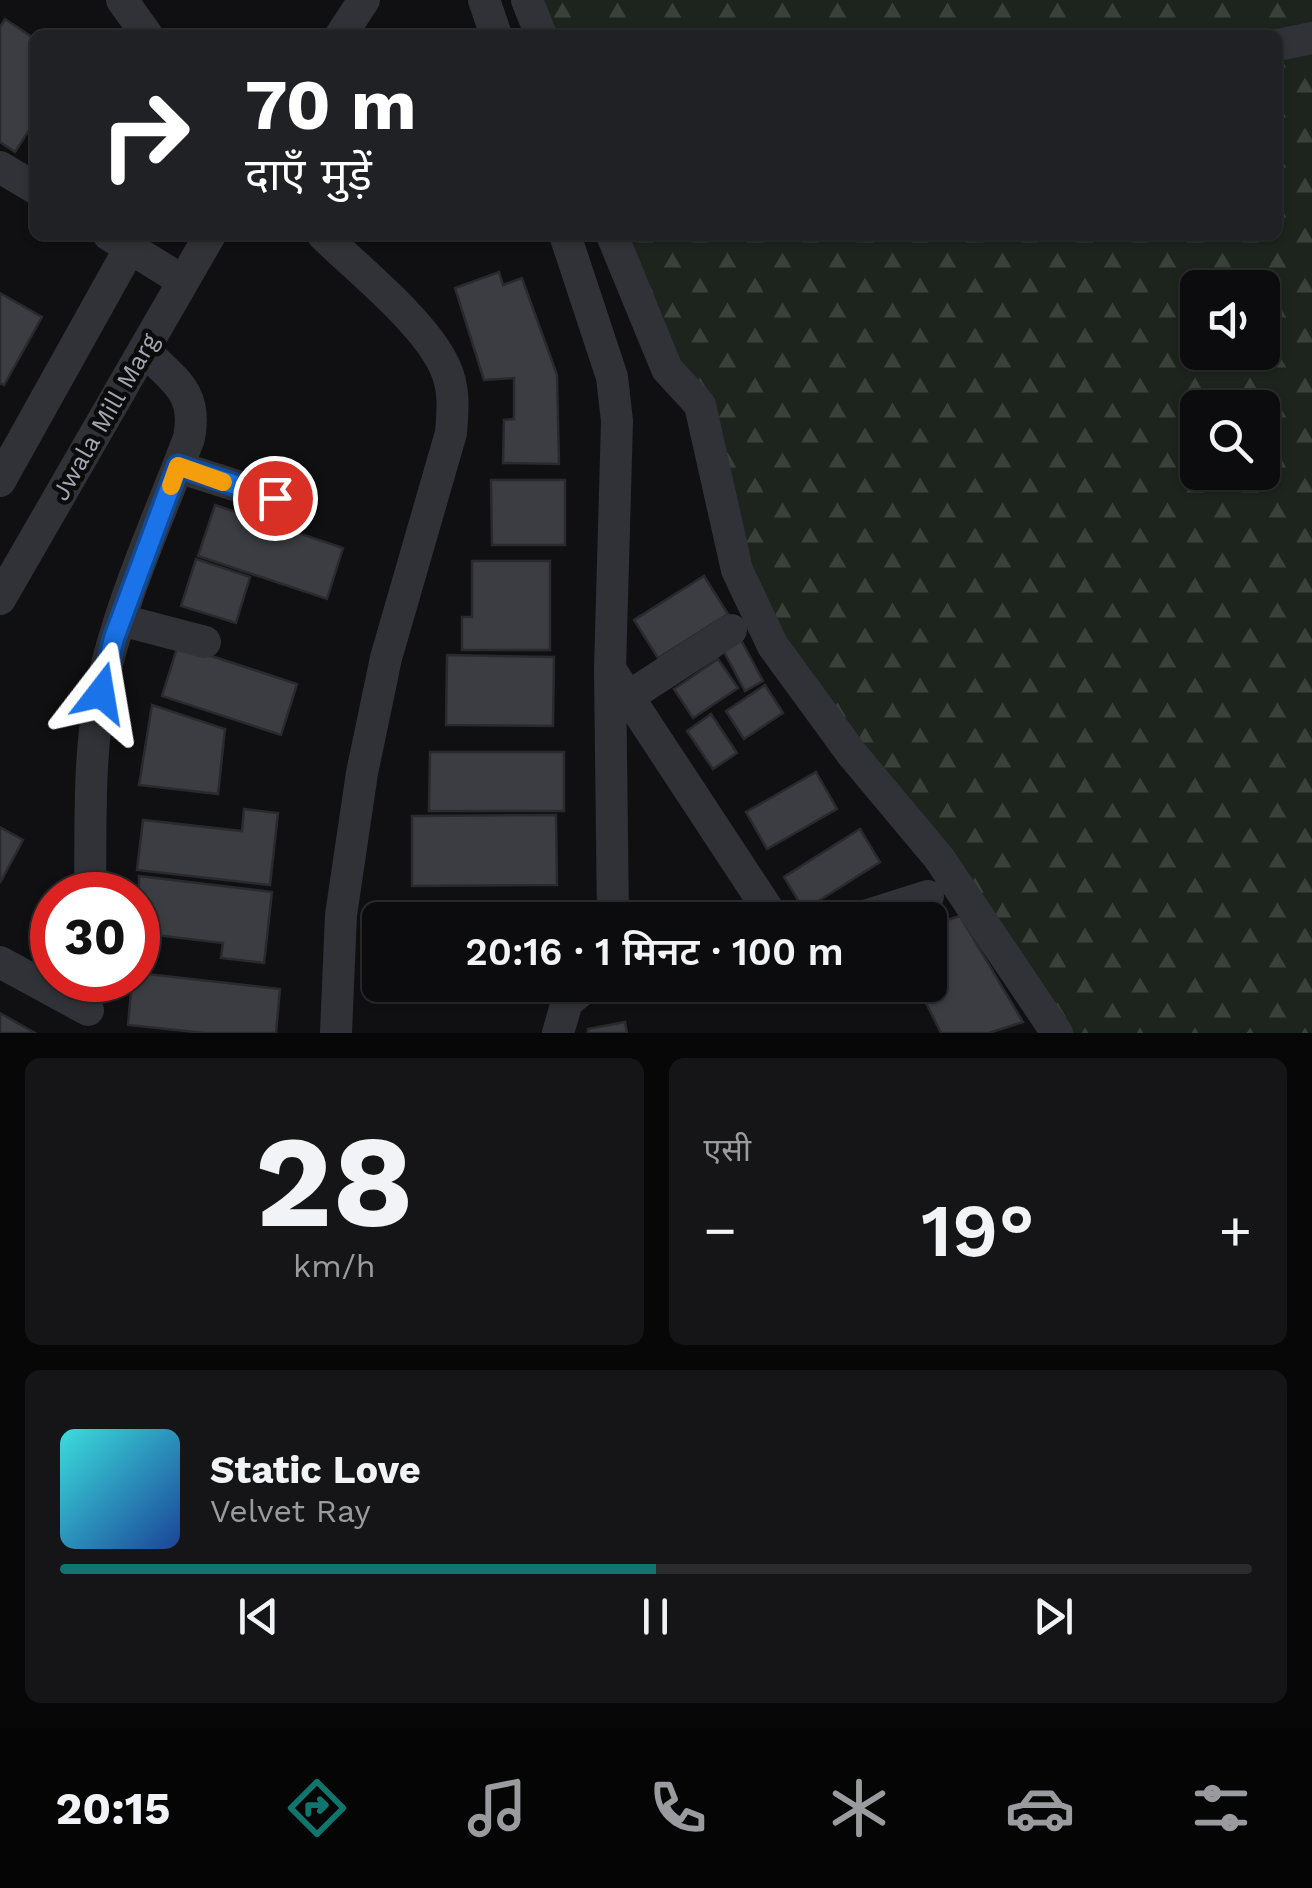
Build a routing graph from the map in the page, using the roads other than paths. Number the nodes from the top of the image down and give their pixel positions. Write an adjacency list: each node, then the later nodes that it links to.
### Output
1 (122, 0): 5 (street)
2 (364, 0): 6 (street)
3 (484, 0): 7 (street)
4 (526, 0): 8 (street)
5 (143, 30)
6 (343, 30)
7 (494, 30)
8 (539, 30)
9 (1312, 38): 10 (street)
10 (1282, 44)
11 (0, 166): 12 (street)
12 (30, 185)
13 (207, 240): 18 (street, Jwala Mill Marg)
14 (328, 240): 37 (street)
15 (567, 240): 27 (street)
16 (614, 240): 39 (street)
17 (120, 242): 18 (street); 21 (street)
18 (183, 281): 19 (street, Jwala Mill Marg)
19 (144, 350): 20 (street); 23 (street, Jwala Mill Marg)
20 (178, 466): 22 (street); 24 (street)
21 (0, 480)
22 (275, 498)
23 (0, 599)
24 (121, 620): 26 (street); 29 (street)
25 (731, 630): 28 (street)
26 (205, 642)
27 (610, 669): 28 (street); 31 (street)
28 (628, 697): 32 (street)
29 (90, 872)
30 (928, 896): 33 (street)
31 (612, 902)
32 (764, 902)
33 (909, 902)
34 (0, 962): 36 (street)
35 (567, 1002): 38 (street)
36 (88, 1008)
37 (336, 1033)
38 (558, 1033)
39 (1057, 1033)

